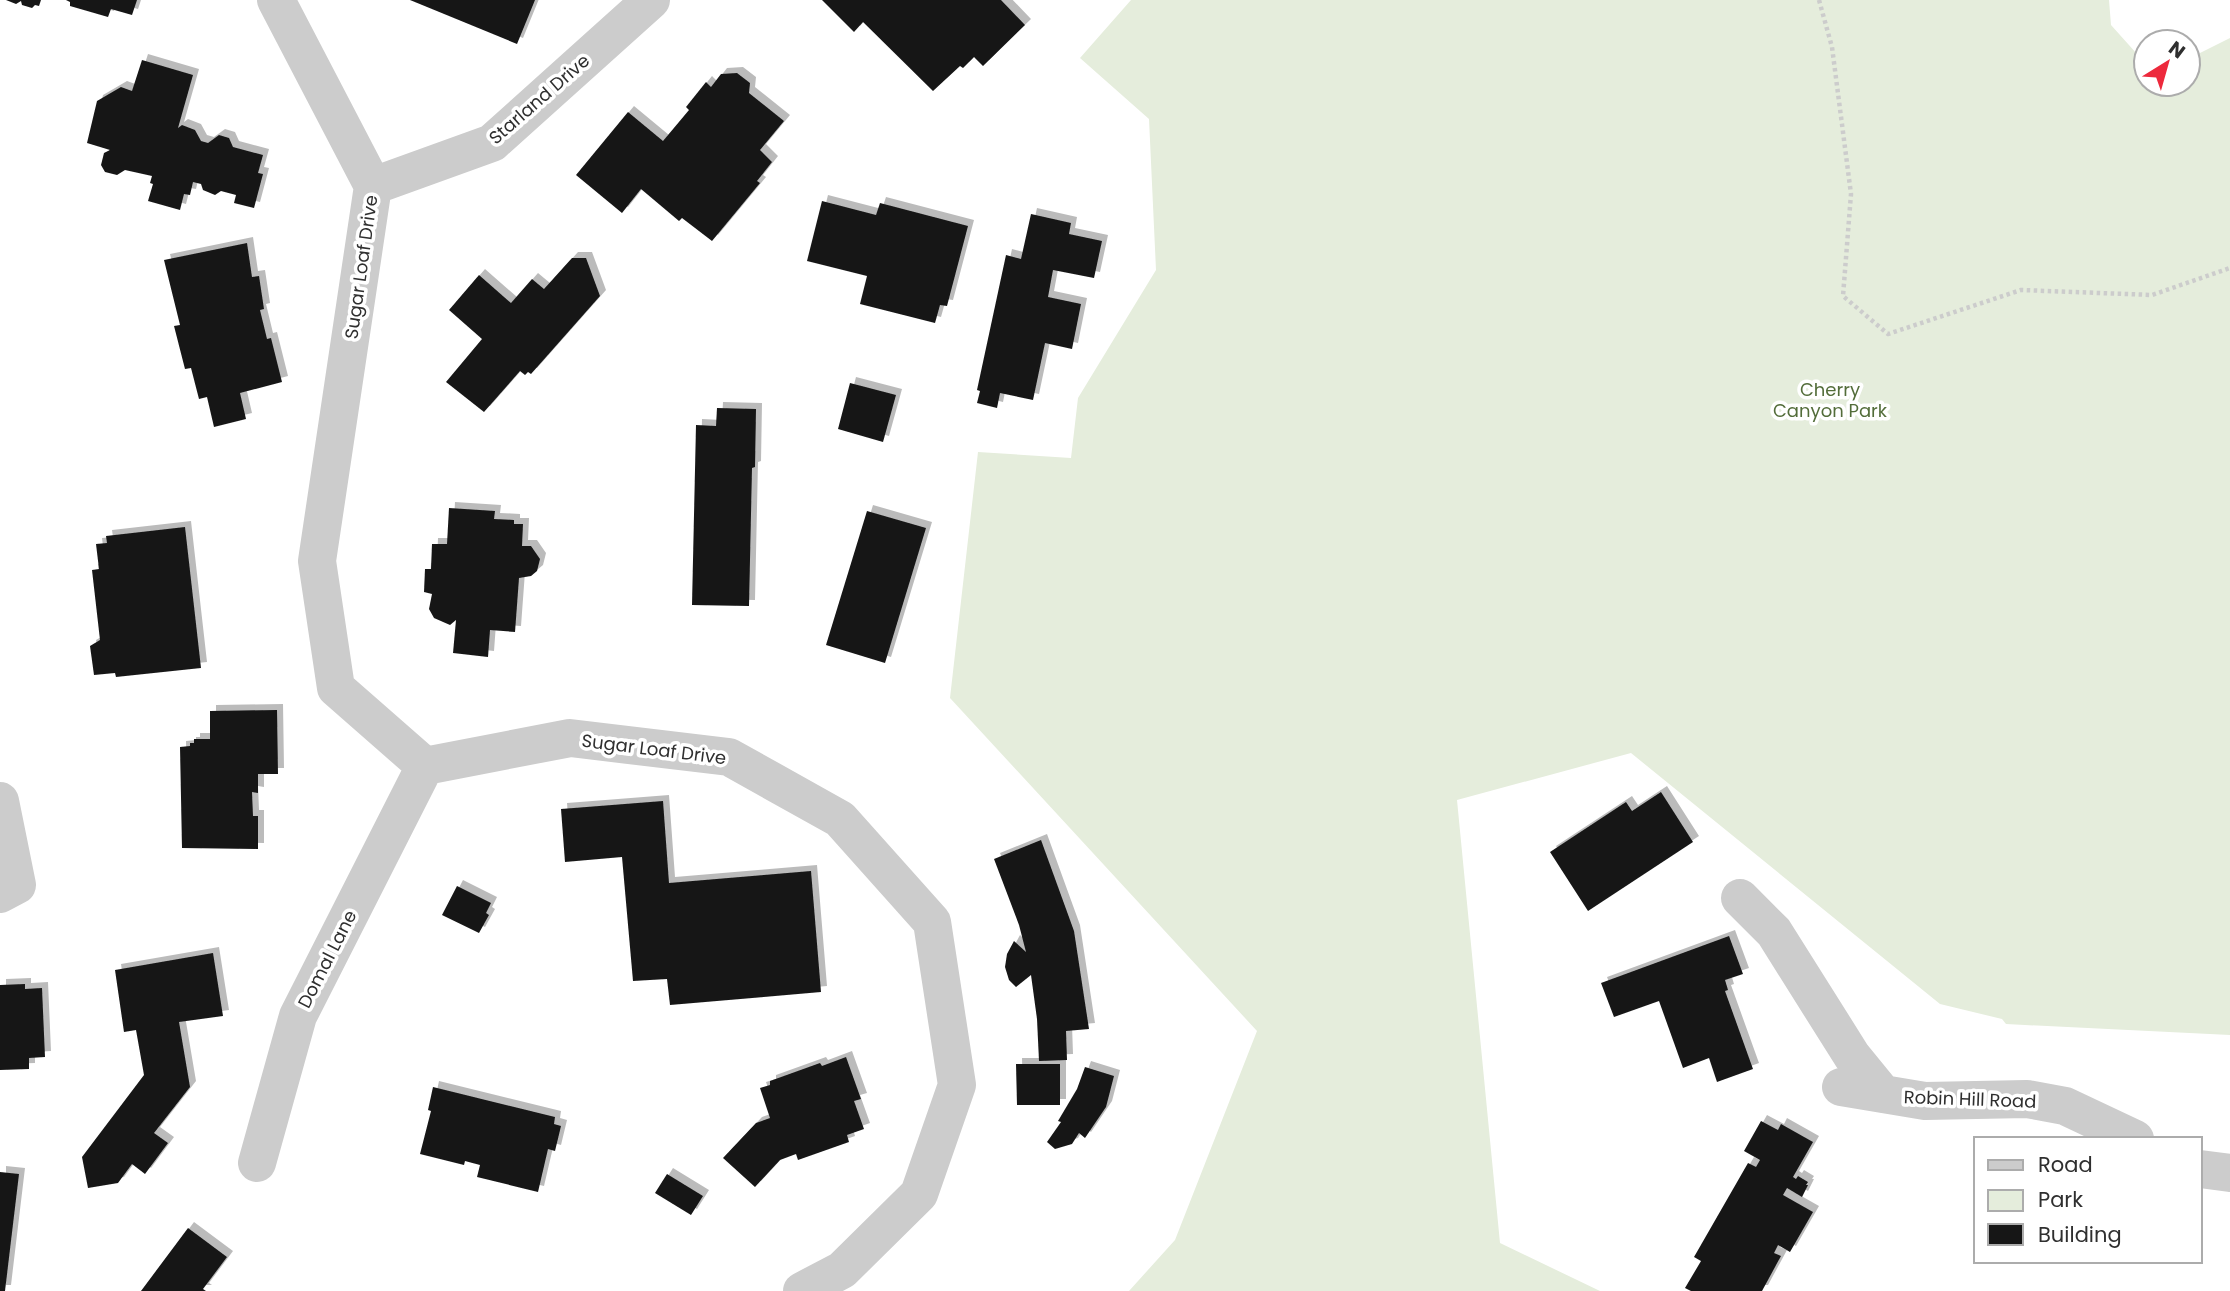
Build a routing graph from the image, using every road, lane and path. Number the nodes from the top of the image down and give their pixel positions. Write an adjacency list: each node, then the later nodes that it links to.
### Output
1 (276, 0): 4 (street, Sugar Loaf Drive)
2 (651, 0): 4 (street, Starland Drive)
3 (1819, 0): 5 (path)
4 (373, 186): 6 (street, Sugar Loaf Drive)
5 (2230, 268)
6 (425, 766): 13 (street, Domal Lane); 16 (street, Sugar Loaf Drive)
7 (0, 801): 8 (street)
8 (0, 894)
9 (1740, 898): 11 (street)
10 (1841, 1087): 11 (street, Robin Hill Road)
11 (1884, 1094): 12 (street, Robin Hill Road)
12 (2131, 1137)
13 (257, 1163)
14 (2202, 1169): 15 (street)
15 (2230, 1173)
16 (802, 1291)

